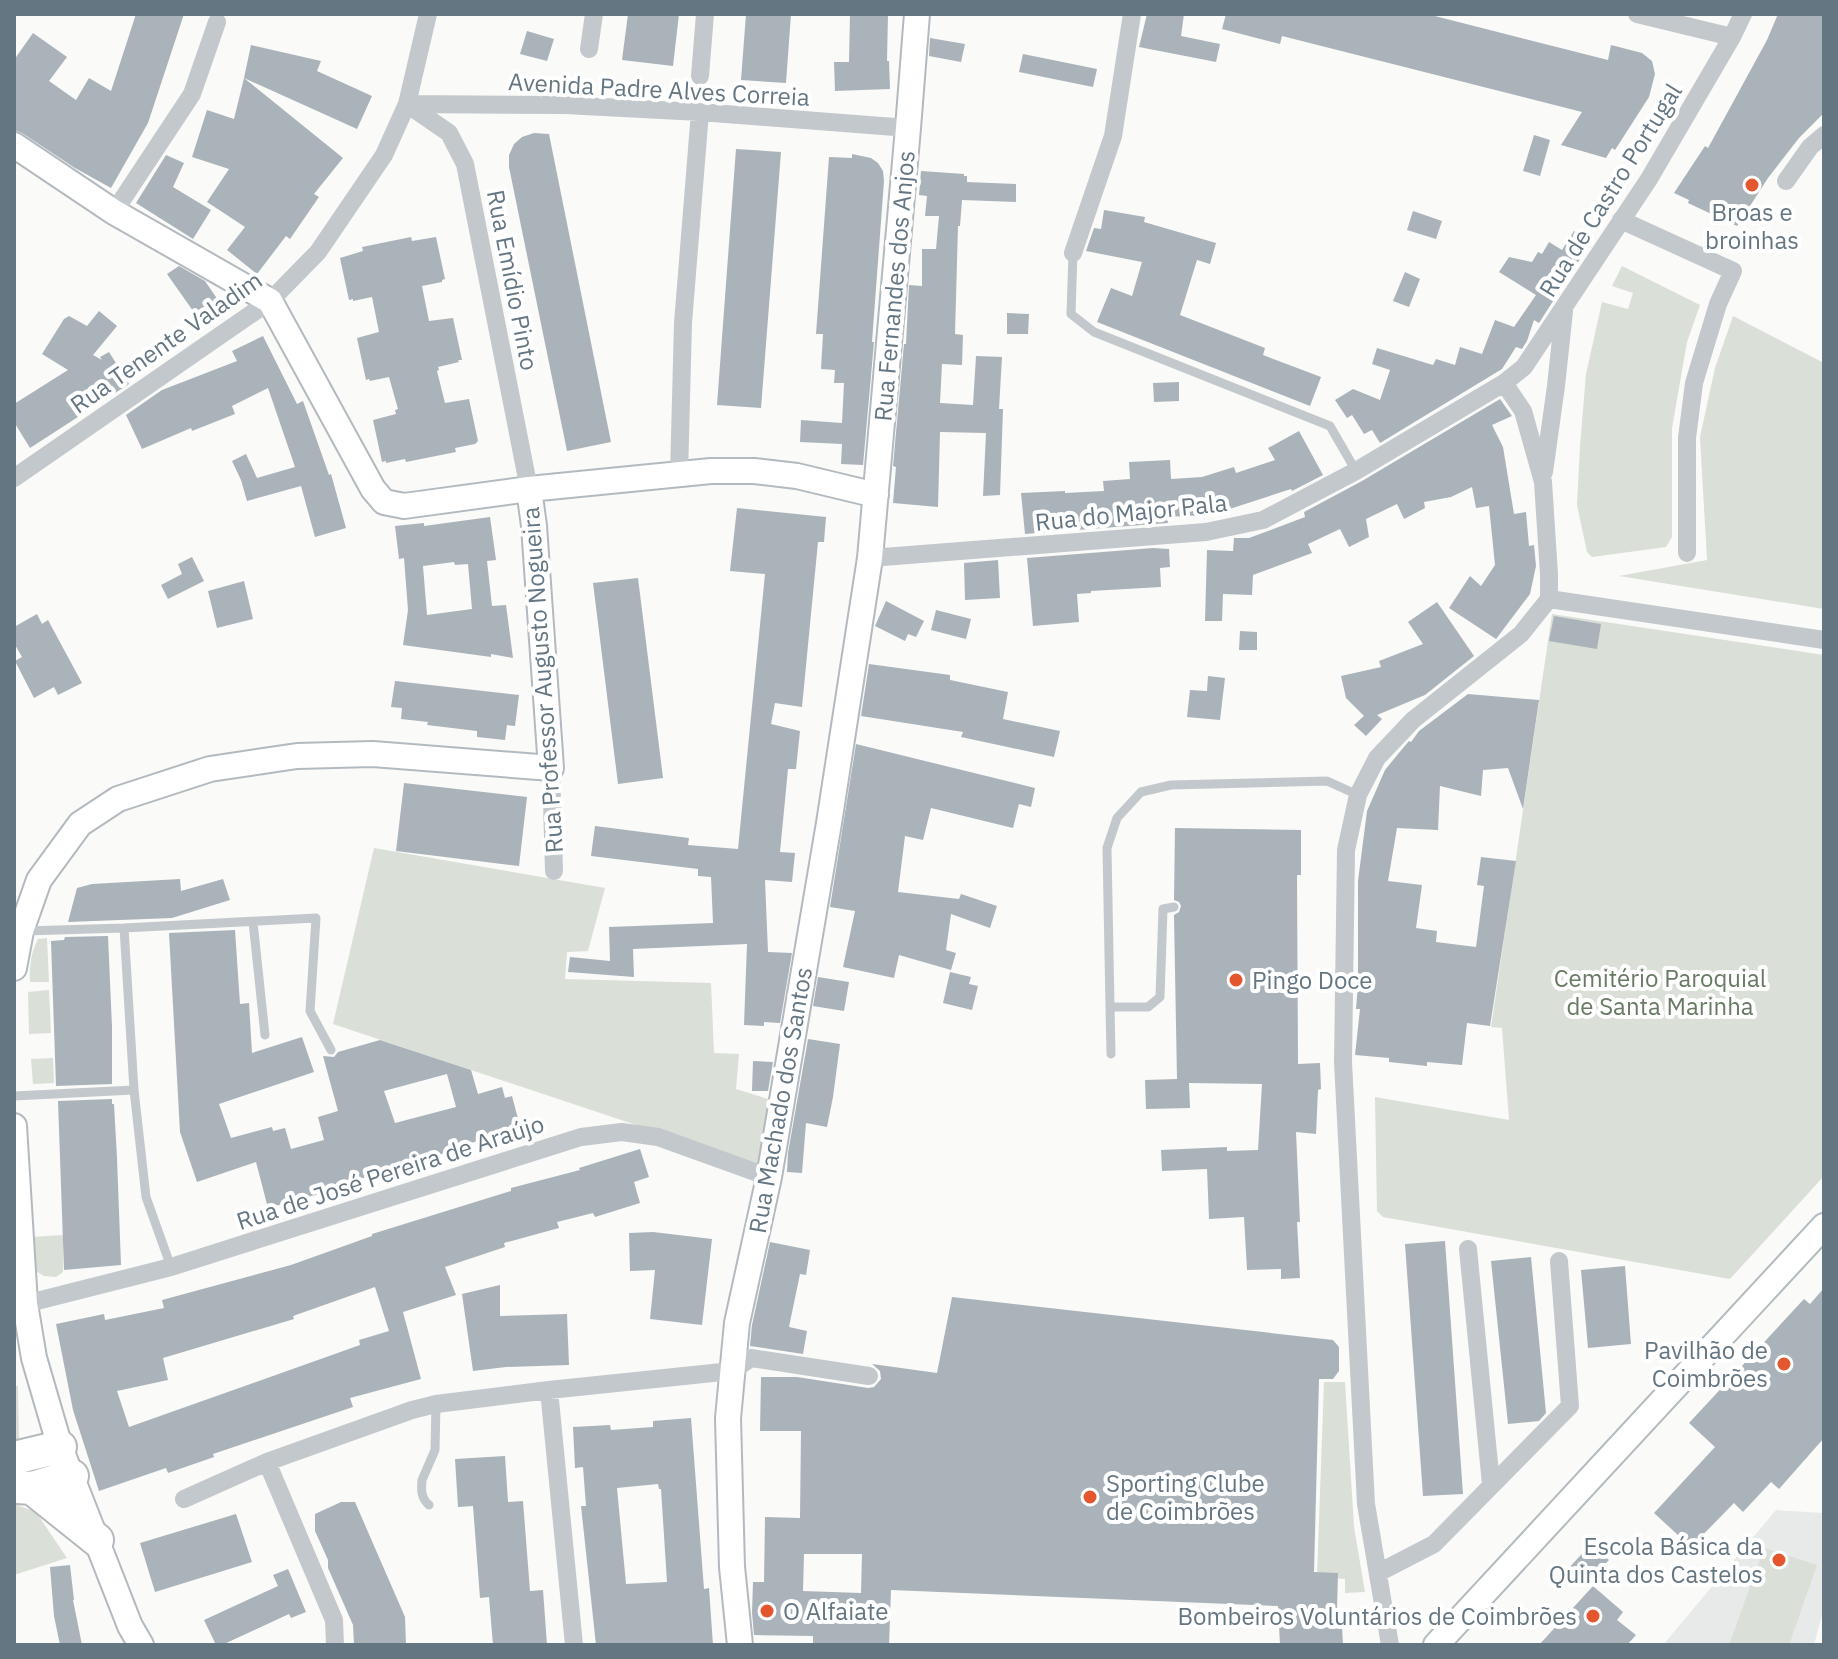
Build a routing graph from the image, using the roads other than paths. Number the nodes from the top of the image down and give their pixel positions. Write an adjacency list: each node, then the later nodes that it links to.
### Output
1 (428, 14): 12 (street, Rua Tenente Valadim)
2 (594, 14): 10 (street)
3 (705, 14): 11 (street)
4 (917, 14): 14 (street, Rua Fernandes dos Anjos)
5 (1132, 14): 20 (street)
6 (1637, 14): 9 (street)
7 (1743, 14): 9 (street, Rua de Castro Portugal)
8 (217, 22): 18 (street)
9 (1732, 37): 19 (street, Rua de Castro Portugal)
10 (589, 49)
11 (700, 76)
12 (407, 104): 13 (street, Avenida Padre Alves Correia); 21 (street, Rua Tenente Valadim); 30 (street, Rua Emídio Pinto)
13 (700, 112): 14 (street, Avenida Padre Alves Correia); 27 (street)
14 (908, 128): 31 (street, Rua Fernandes dos Anjos)
15 (1824, 135): 17 (street)
16 (14, 145): 18 (street)
17 (1786, 181)
18 (114, 212): 21 (street)
19 (1621, 220): 22 (street, Rua de Castro Portugal); 32 (street)
20 (1073, 253): 26 (lane)
21 (270, 301): 28 (street, Rua Tenente Valadim); 30 (street)
22 (1564, 308): 23 (street, Rua de Castro Portugal); 25 (street)
23 (1524, 367): 24 (street, Rua de Castro Portugal); 25 (street)
24 (1504, 383): 26 (street, Rua do Major Pala); 29 (street)
25 (1556, 386): 29 (street)
26 (1356, 471): 33 (street, Rua do Major Pala)
27 (679, 475): 30 (street); 31 (street)
28 (14, 478)
29 (1543, 482): 34 (street)
30 (529, 489): 36 (street, Rua Professor Augusto Nogueira)
31 (876, 495): 33 (street, Rua Fernandes dos Anjos)
32 (1687, 553)
33 (870, 558): 51 (street, Rua Machado dos Santos)
34 (1549, 599): 35 (street); 37 (street)
35 (1824, 640)
36 (551, 768): 38 (street, Rua Professor Augusto Nogueira); 42 (street)
37 (1358, 795): 44 (lane); 69 (street)
38 (554, 871)
39 (1174, 907): 44 (lane)
40 (253, 922): 41 (lane); 45 (lane); 46 (lane)
41 (124, 928): 42 (lane); 48 (lane)
42 (21, 931): 43 (street)
43 (14, 968)
44 (1110, 1007): 47 (lane)
45 (265, 1035)
46 (331, 1050)
47 (1111, 1054)
48 (134, 1090): 49 (lane); 55 (lane)
49 (14, 1096)
50 (14, 1126): 56 (street)
51 (769, 1177): 55 (street, Rua de José Pereira de Araújo); 57 (street, Rua Machado dos Santos)
52 (1824, 1226): 75 (street)
53 (1468, 1249): 64 (street)
54 (1559, 1261): 64 (street)
55 (171, 1267): 56 (street, Rua de José Pereira de Araújo)
56 (25, 1304): 62 (street)
57 (732, 1371): 58 (street); 59 (street); 73 (street, Rua Machado dos Santos)
58 (869, 1376)
59 (549, 1390): 60 (street); 72 (street)
60 (436, 1404): 63 (street); 67 (lane)
61 (14, 1458): 62 (highway)
62 (66, 1462): 65 (highway); 68 (street)
63 (267, 1462): 66 (street); 71 (street)
64 (1491, 1484): 69 (street)
65 (23, 1487): 68 (highway)
66 (184, 1499)
67 (429, 1505)
68 (93, 1530): 70 (street)
69 (1378, 1573): 74 (street)
70 (141, 1645)
71 (335, 1645)
72 (574, 1645)
73 (740, 1645)
74 (1390, 1645)
75 (1436, 1645)

